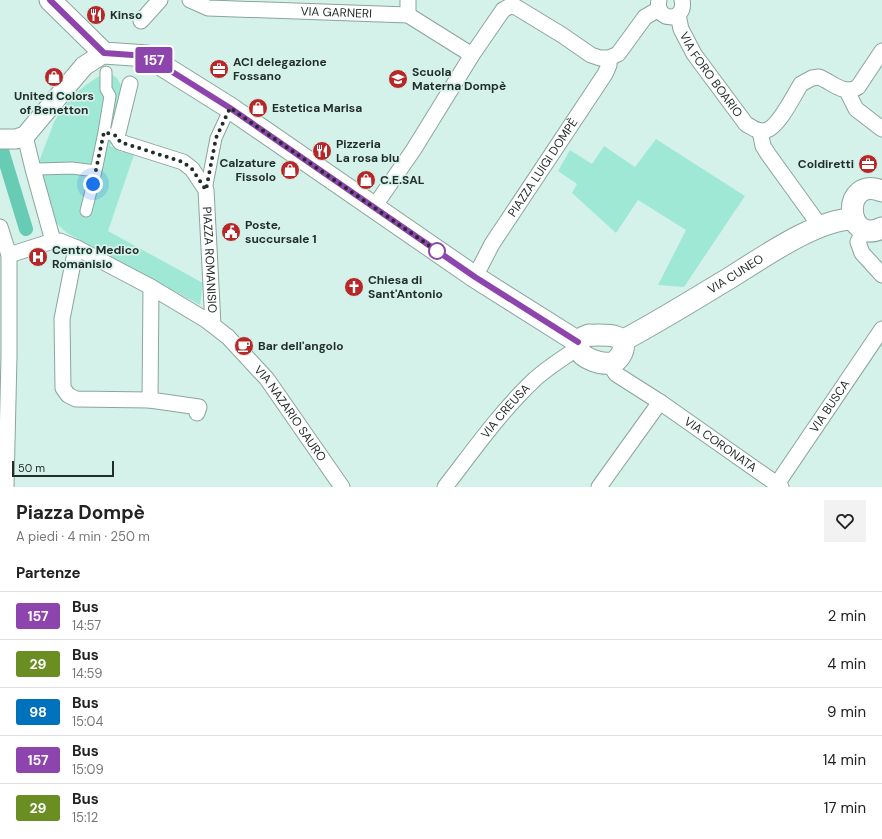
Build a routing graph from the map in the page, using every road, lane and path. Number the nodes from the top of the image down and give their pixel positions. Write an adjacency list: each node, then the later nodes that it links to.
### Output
1 (50, 0): 14 (main road)
2 (160, 0): 10 (street)
3 (190, 0): 8 (street, VIA GARNERI)
4 (408, 0): 8 (street)
5 (682, 0): 9 (street)
6 (513, 3): 12 (street); 13 (street)
7 (659, 5): 9 (street); 13 (street)
8 (408, 15): 12 (street, VIA GARNERI)
9 (678, 15): 19 (street, VIA FORO BOARIO)
10 (141, 21)
11 (882, 51): 16 (street)
12 (472, 54): 27 (street)
13 (609, 58): 36 (street, PIAZZA LUIGI DOMPÈ)
14 (105, 62): 17 (main road); 20 (street); 21 (street)
15 (130, 84): 20 (street)
16 (847, 91): 18 (street); 19 (street)
17 (230, 108): 25 (street); 27 (main road)
18 (882, 129)
19 (760, 131): 30 (street)
20 (111, 134): 24 (street); 25 (street, PIAZZA ROMANISIO)
21 (25, 136): 22 (street); 32 (street)
22 (0, 139)
23 (39, 169): 24 (street)
24 (96, 171): 28 (street)
25 (206, 190): 38 (street, PIAZZA ROMANISIO)
26 (882, 191): 29 (main road)
27 (374, 208): 36 (main road)
28 (86, 211)
29 (866, 225): 30 (main road, VIA CUNEO); 35 (street)
30 (820, 226): 40 (main road, VIA CUNEO)
31 (0, 227): 34 (street)
32 (53, 241): 33 (street, PIAZZA ROMANISIO); 34 (street)
33 (77, 248): 37 (street, PIAZZA ROMANISIO); 45 (street)
34 (9, 255): 43 (street)
35 (882, 275)
36 (475, 277): 42 (main road)
37 (151, 287): 38 (street, PIAZZA ROMANISIO); 45 (street)
38 (213, 326): 41 (street, PIAZZA ROMANISIO)
39 (882, 329): 48 (street, VIA BUSCA)
40 (622, 341): 42 (main road); 44 (main road)
41 (234, 344): 50 (street, VIA NAZARIO SAURO)
42 (578, 345): 44 (main road); 51 (street, VIA CREUSA)
43 (5, 356): 49 (street)
44 (609, 363): 46 (street, VIA CORONATA)
45 (150, 400): 47 (street)
46 (660, 402): 48 (street, VIA CORONATA); 52 (street)
47 (197, 413)
48 (779, 486)
49 (6, 487)
50 (342, 487)
51 (445, 487)
52 (599, 487)

